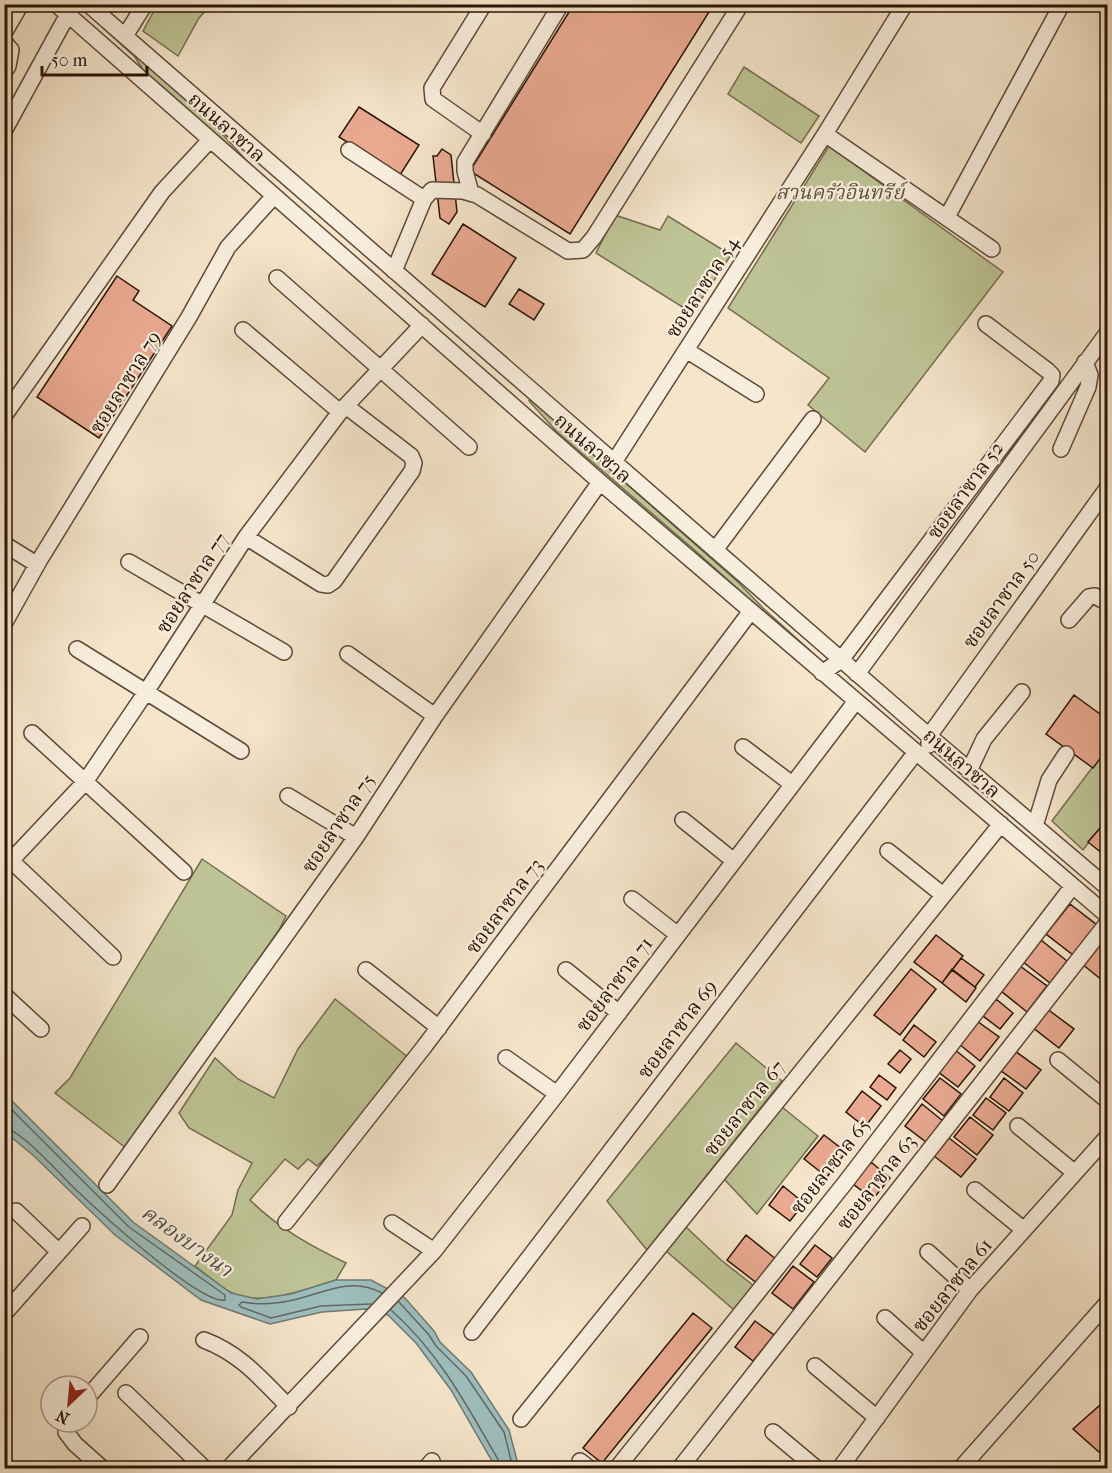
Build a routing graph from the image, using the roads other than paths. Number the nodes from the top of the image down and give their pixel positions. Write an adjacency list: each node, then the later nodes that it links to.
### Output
1 (21, 4): 11 (street)
2 (88, 4): 10 (street, ถนนลาซาล)
3 (145, 4): 12 (street)
4 (484, 4): 18 (street)
5 (561, 4): 18 (street)
6 (741, 4): 22 (street)
7 (905, 4): 19 (street, ซอยลาซาล 54)
8 (1062, 4): 25 (street)
9 (67, 8): 14 (street, ถนนลาซาล); 17 (street)
10 (108, 22): 12 (street, ถนนลาซาล); 14 (street)
11 (4, 33)
12 (125, 36): 16 (street, ถนนลาซาล)
13 (4, 42): 15 (street)
14 (129, 69): 20 (street, ถนนลาซาล)
15 (4, 72)
16 (226, 125): 27 (street); 28 (street, ถนนลาซาล)
17 (4, 131)
18 (483, 134): 22 (street)
19 (825, 134): 25 (street); 35 (street, ซอยลาซาล 54)
20 (210, 140): 23 (street, ถนนลาซาล); 40 (street)
21 (349, 150): 24 (street)
22 (471, 193): 24 (street)
23 (274, 196): 27 (street, ถนนลาซาล); 52 (street, ซอยลาซาล 79)
24 (424, 199): 28 (street)
25 (947, 217): 26 (street)
26 (992, 249)
27 (356, 268): 32 (street, ถนนลาซาล)
28 (394, 271): 30 (street, ถนนลาซาล)
29 (277, 278): 37 (street)
30 (412, 286): 42 (street); 45 (street, ถนนลาซาล)
31 (986, 324): 64 (street)
32 (422, 325): 37 (street, ซอยลาซาล 77); 42 (street, ถนนลาซาล)
33 (243, 330): 39 (street)
34 (1107, 332): 36 (street, ซอยลาซาล 52)
35 (686, 350): 38 (street); 45 (street, ซอยลาซาล 54)
36 (1085, 362): 44 (street); 64 (street, ซอยลาซาล 52)
37 (379, 369): 39 (street, ซอยลาซาล 77); 43 (street)
38 (756, 394)
39 (343, 410): 49 (street, ซอยลาซาล 77); 49 (street)
40 (4, 416)
41 (813, 418): 51 (street)
42 (532, 422): 46 (street, ถนนลาซาล)
43 (469, 447)
44 (1061, 448)
45 (614, 462): 51 (street, ถนนลาซาล)
46 (600, 482): 57 (street, ถนนลาซาล); 69 (street, ซอยลาซาล 75)
47 (1107, 487): 48 (street, ซอยลาซาล 50)
48 (1103, 504): 71 (street, ซอยลาซาล 50)
49 (246, 537): 56 (street, ซอยลาซาล 77)
50 (4, 544): 52 (street)
51 (715, 550): 54 (street, ถนนลาซาล)
52 (39, 561): 59 (street, ซอยลาซาล 79)
53 (129, 562): 56 (street)
54 (755, 585): 63 (street); 64 (street, ถนนลาซาล)
55 (1107, 603): 58 (street)
56 (202, 604): 61 (street); 66 (street, ซอยลาซาล 77)
57 (752, 611): 63 (street, ถนนลาซาล); 101 (street, ซอยลาซาล 73)
58 (1069, 620)
59 (4, 624)
60 (77, 649): 66 (street)
61 (284, 652)
62 (348, 654): 69 (street)
63 (808, 661): 65 (street, ถนนลาซาล)
64 (849, 667): 65 (street); 71 (street, ถนนลาซาล); 72 (street)
65 (822, 673): 68 (street, ถนนลาซาล)
66 (146, 692): 74 (street); 78 (street, ซอยลาซาล 77)
67 (1022, 692): 77 (street)
68 (856, 701): 72 (street, ถนนลาซาล); 79 (street, ซอยลาซาล 71)
69 (435, 716): 84 (street, ซอยลาซาล 75)
70 (32, 733): 78 (street)
71 (929, 736): 77 (street, ถนนลาซาล); 82 (street)
72 (899, 737): 75 (street, ถนนลาซาล)
73 (743, 747): 79 (street)
74 (241, 751)
75 (916, 752): 82 (street, ถนนลาซาล); 124 (street, ซอยลาซาล 69)
76 (1066, 754): 83 (street)
77 (969, 771): 83 (street, ถนนลาซาล)
78 (85, 782): 86 (street, ซอยลาซาล 77); 88 (street)
79 (792, 784): 87 (street, ซอยลาซาล 71)
80 (288, 796): 84 (street)
81 (684, 820): 87 (street)
82 (996, 820): 89 (street, ถนนลาซาล); 91 (street, ซอยลาซาล 67)
83 (1035, 826): 90 (street, ถนนลาซาล)
84 (356, 837): 110 (street, ซอยลาซาล 75)
85 (888, 851): 91 (street)
86 (7, 861): 96 (street)
87 (734, 861): 95 (street, ซอยลาซาล 71)
88 (184, 872)
89 (1072, 886): 93 (street, ถนนลาซาล); 139 (street, ซอยลาซาล 65)
90 (1107, 888)
91 (943, 895): 133 (street, ซอยลาซาล 67)
92 (632, 899): 95 (street)
93 (1107, 916)
94 (1107, 922): 140 (street, ซอยลาซาล 63)
95 (678, 935): 100 (street, ซอยลาซาล 71)
96 (113, 957)
97 (366, 969): 101 (street)
98 (566, 970): 100 (street)
99 (4, 995): 102 (street)
100 (619, 1013): 105 (street, ซอยลาซาล 71)
101 (439, 1028): 113 (street, ซอยลาซาล 73)
102 (41, 1029)
103 (506, 1058): 105 (street)
104 (1058, 1060): 106 (street)
105 (557, 1094): 117 (street, ซอยลาซาล 71)
106 (1107, 1101)
107 (1018, 1126): 109 (street)
108 (1107, 1136): 109 (street, ซอยลาซาล 61)
109 (1075, 1173): 116 (street, ซอยลาซาล 61)
110 (107, 1185)
111 (975, 1190): 116 (street)
112 (16, 1211): 118 (street)
113 (286, 1222)
114 (392, 1223): 117 (street)
115 (81, 1226): 118 (street)
116 (1024, 1230): 120 (street, ซอยลาซาล 61)
117 (434, 1251): 131 (street, ซอยลาซาล 71)
118 (59, 1252): 122 (street)
119 (928, 1252): 120 (street)
120 (970, 1290): 127 (street, ซอยลาซาล 61)
121 (1105, 1309): 143 (street)
122 (4, 1314)
123 (885, 1318): 127 (street)
124 (472, 1332)
125 (140, 1337): 129 (street)
126 (204, 1340): 131 (street)
127 (924, 1353): 132 (street, ซอยลาซาล 61)
128 (815, 1366): 132 (street)
129 (99, 1384)
130 (126, 1393): 137 (street)
131 (289, 1407): 138 (street, ซอยลาซาล 71)
132 (877, 1418): 142 (street, ซอยลาซาล 61)
133 (521, 1419)
134 (773, 1432): 141 (street)
135 (68, 1434): 136 (street)
136 (102, 1468)
137 (204, 1468)
138 (229, 1468)
139 (617, 1468)
140 (680, 1468)
141 (816, 1468)
142 (840, 1468)
143 (961, 1468)

